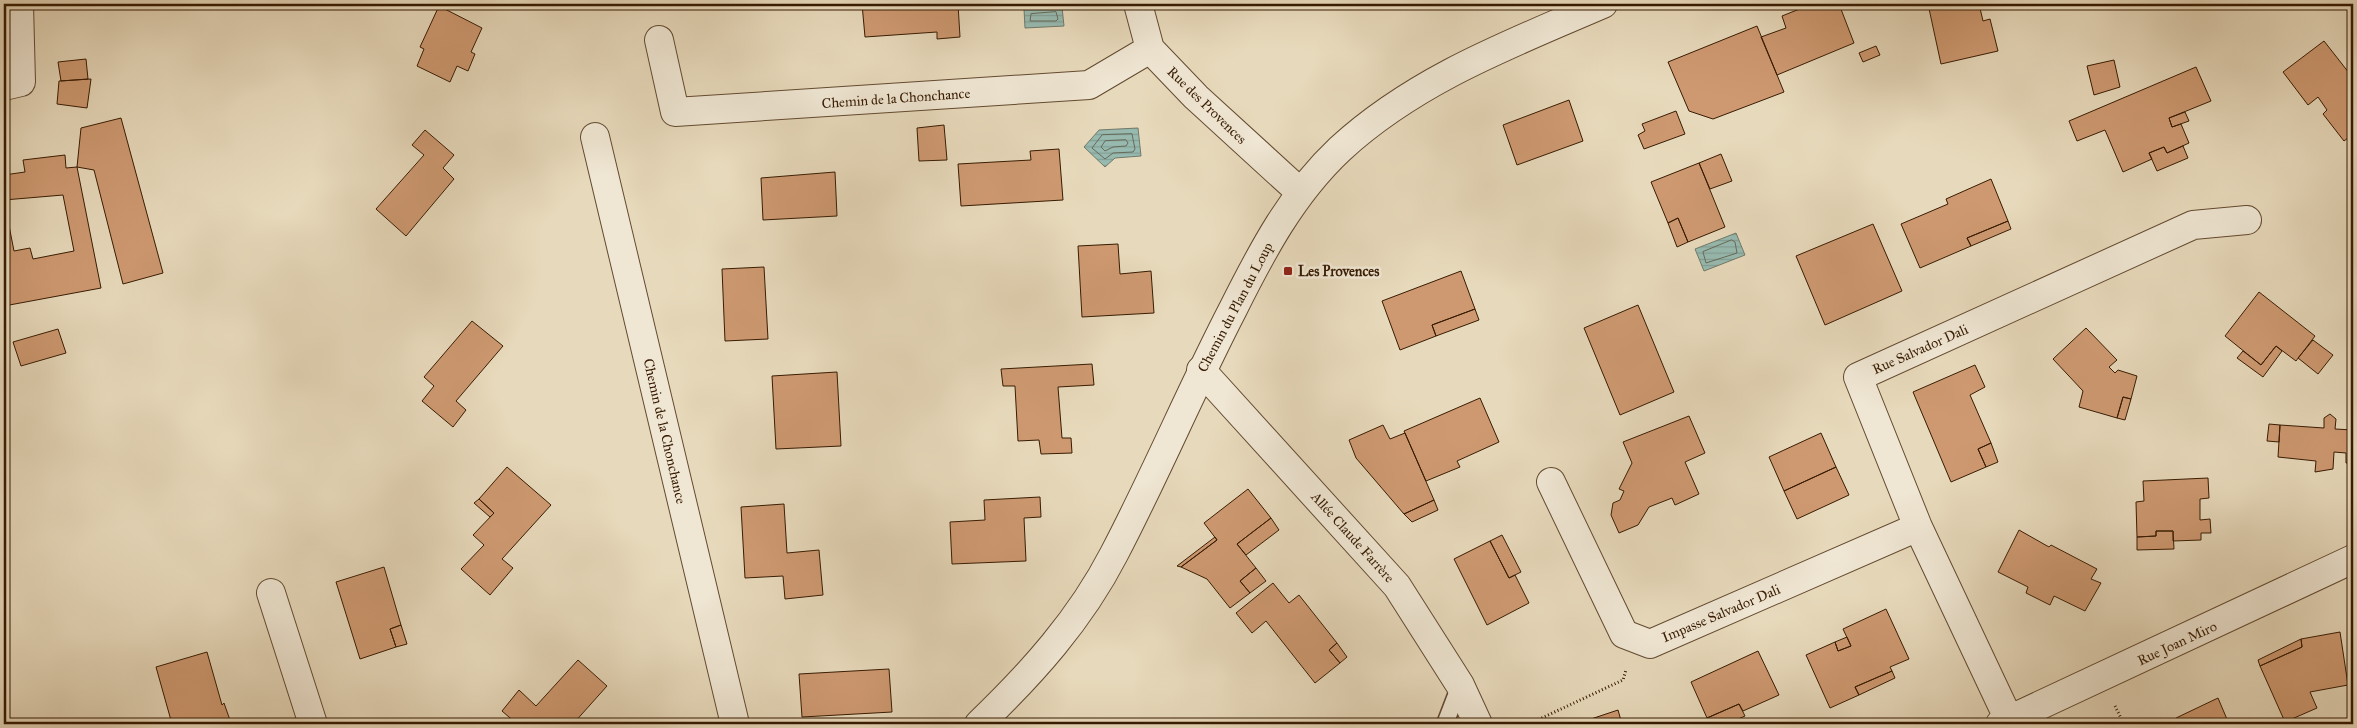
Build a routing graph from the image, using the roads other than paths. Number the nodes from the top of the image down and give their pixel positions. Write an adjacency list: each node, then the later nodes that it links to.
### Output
1 (19, 4): 6 (street)
2 (1138, 4): 5 (street, Rue des Provences)
3 (1602, 4): 8 (street, Chemin du Plan du Loup)
4 (659, 40): 5 (street, Chemin de la Chonchance)
5 (1150, 49): 8 (street, Rue des Provences)
6 (4, 86)
7 (595, 137): 18 (street, Chemin de la Chonchance)
8 (1300, 192): 10 (street, Chemin du Plan du Loup)
9 (2246, 220): 12 (street, Rue Salvador Dali)
10 (1201, 370): 15 (street, Allée Claude Farrère); 19 (street, Chemin du Plan du Loup)
11 (1551, 482): 12 (street, Impasse Salvador Dali)
12 (1918, 527): 16 (street, Rue Salvador Dali)
13 (2353, 559): 16 (street, Rue Joan Miro)
14 (271, 593): 17 (street)
15 (1460, 685): 20 (lane); 21 (street, Allée Claude Farrère)
16 (2005, 722)
17 (313, 724)
18 (734, 724)
19 (980, 724)
20 (1445, 724)
21 (1478, 724)

